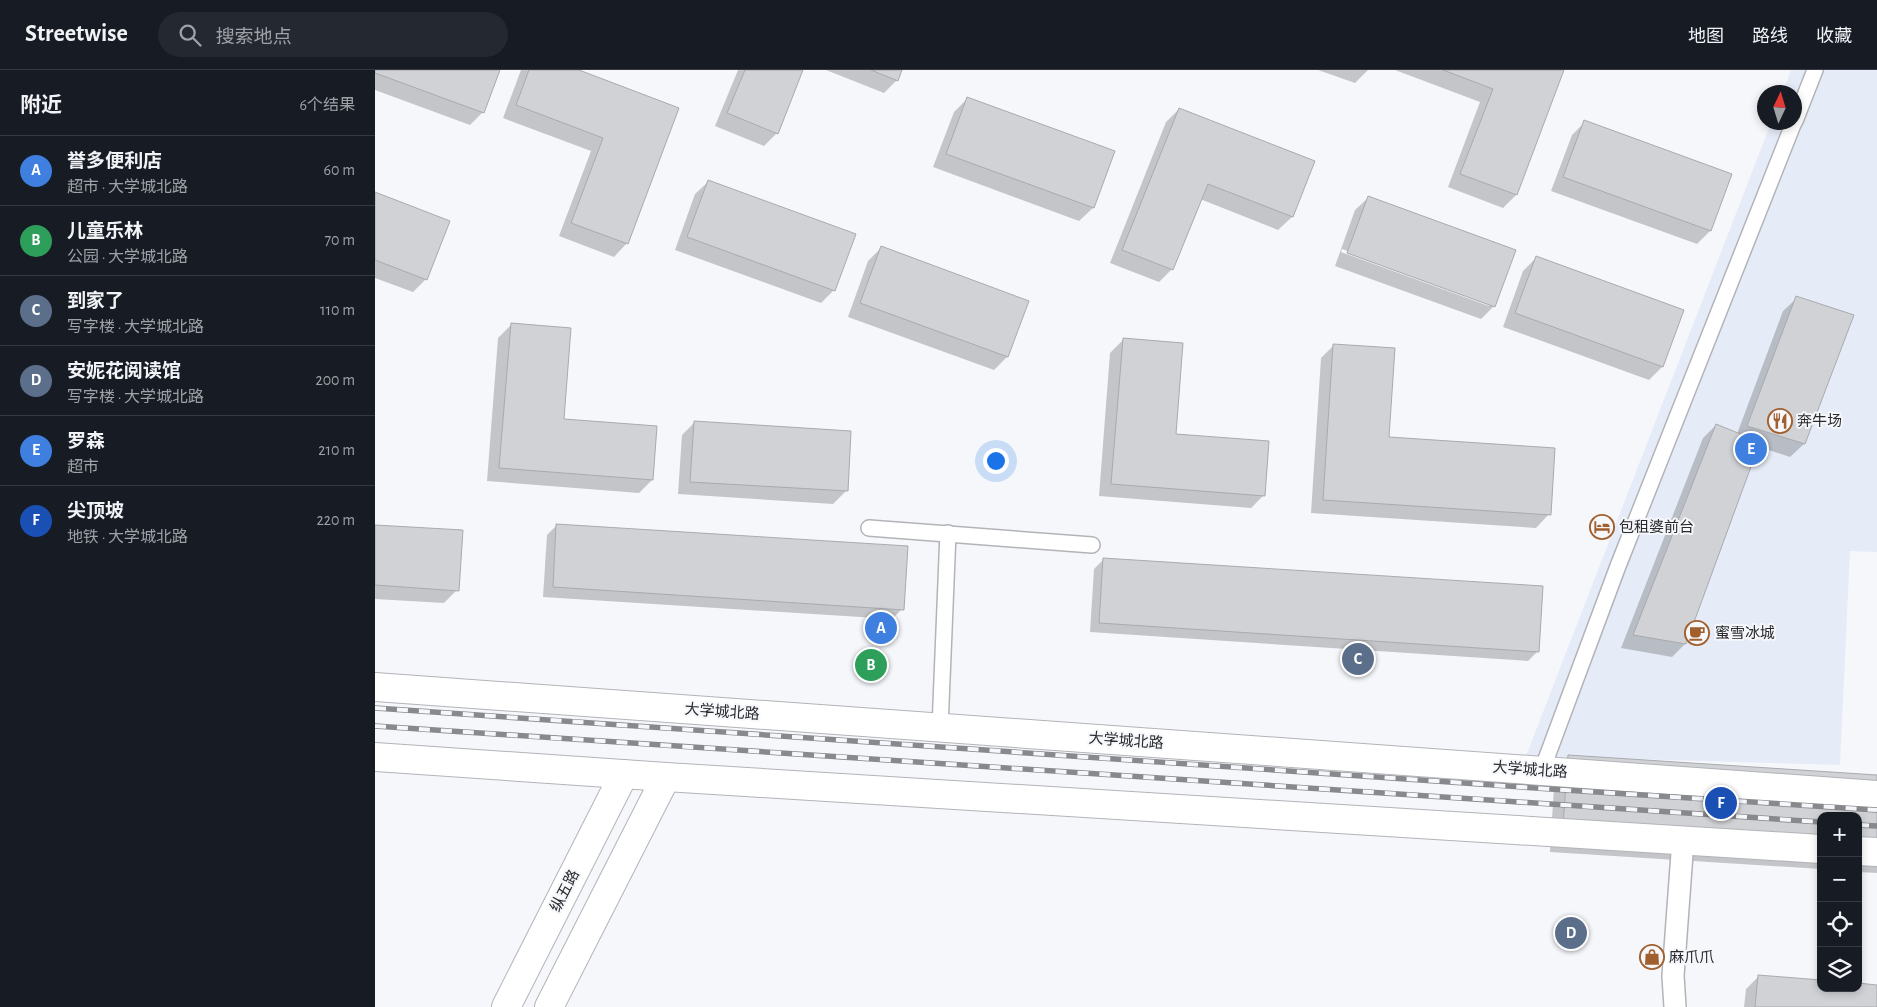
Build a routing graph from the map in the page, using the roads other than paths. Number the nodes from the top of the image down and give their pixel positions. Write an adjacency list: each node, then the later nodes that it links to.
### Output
1 (1815, 70): 2 (lane)
2 (1802, 102)
3 (1791, 130): 10 (lane)
4 (869, 528): 5 (lane)
5 (948, 533): 6 (lane); 8 (lane)
6 (1093, 545)
7 (375, 687): 8 (main road, 大学城北路)
8 (940, 728): 10 (main road, 大学城北路)
9 (375, 757): 11 (main road)
10 (1542, 770): 13 (main road, 大学城北路)
11 (624, 774): 12 (main road); 18 (main road, 纵五路)
12 (666, 777): 14 (main road); 19 (main road)
13 (1877, 795)
14 (1683, 840): 15 (main road); 20 (street)
15 (1817, 849)
16 (1862, 851): 17 (main road)
17 (1877, 852)
18 (506, 1007)
19 (549, 1007)
20 (1675, 1007)

